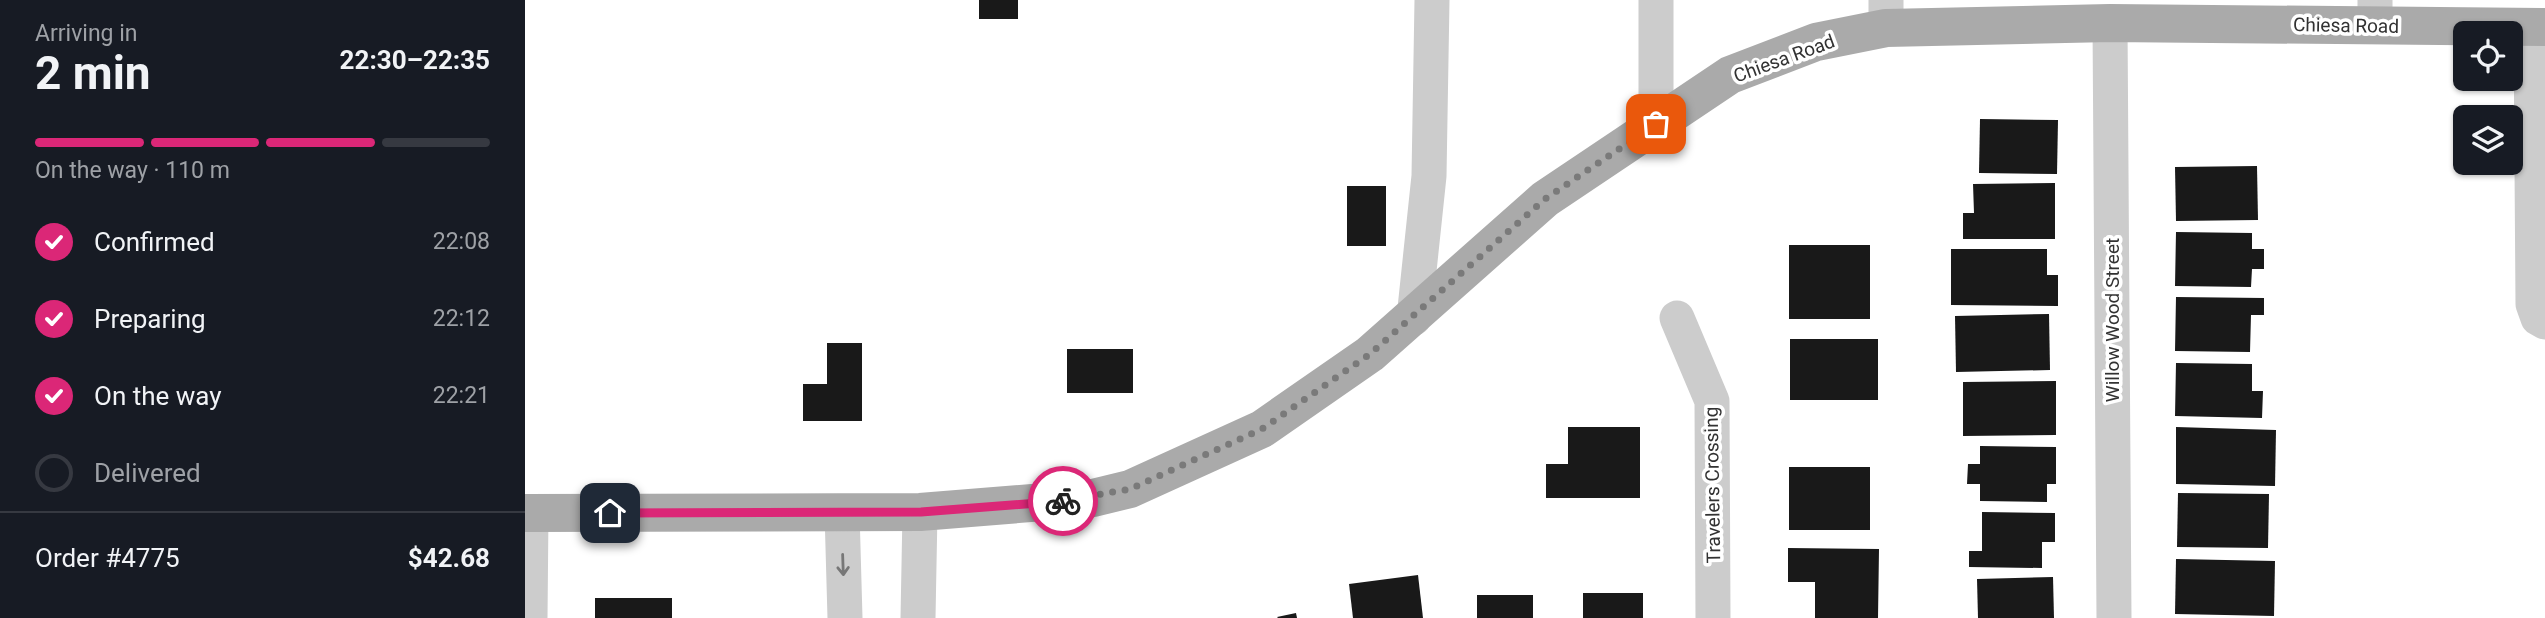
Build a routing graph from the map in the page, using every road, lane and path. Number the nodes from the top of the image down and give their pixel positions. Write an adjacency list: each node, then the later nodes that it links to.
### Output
1 (1432, 0): 9 (street)
2 (1656, 0): 7 (street)
3 (2375, 12): 5 (main road, Chiesa Road); 6 (main road, Chiesa Road)
4 (1886, 14): 5 (main road, Chiesa Road); 7 (main road, Chiesa Road)
5 (2123, 15): 19 (street, Willow Wood Street)
6 (2538, 27): 8 (street)
7 (1656, 124): 9 (main road, Chiesa Road)
8 (2537, 126): 11 (street)
9 (1414, 318): 13 (main road, Chiesa Road)
10 (1677, 318): 18 (street, Travelers Crossing)
11 (2545, 322)
12 (842, 512): 13 (main road, Chiesa Road); 14 (main road, Chiesa Road); 16 (street, one-way to 16)
13 (921, 512): 17 (street)
14 (528, 513): 15 (street)
15 (530, 618)
16 (845, 618)
17 (918, 618)
18 (1713, 618)
19 (2114, 618)

